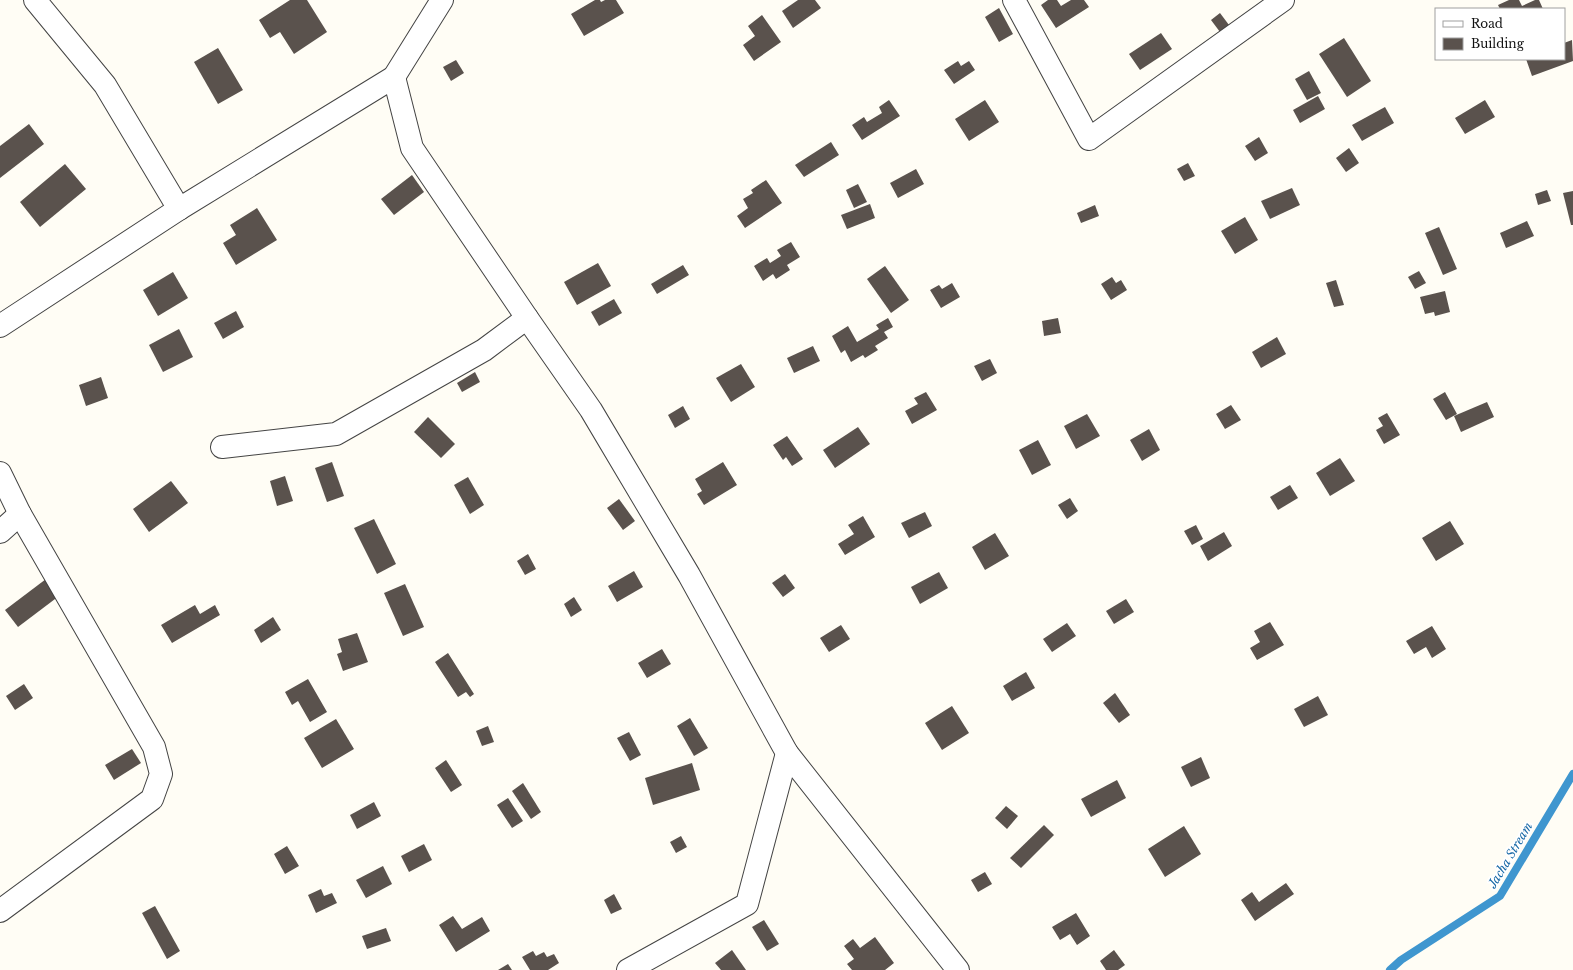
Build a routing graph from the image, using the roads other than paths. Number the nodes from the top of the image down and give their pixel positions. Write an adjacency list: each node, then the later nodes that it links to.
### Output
1 (35, 0): 6 (street)
2 (442, 0): 5 (street)
3 (1014, 0): 4 (street)
4 (1283, 0)
5 (394, 77): 6 (street); 7 (street)
6 (179, 209): 8 (street)
7 (527, 318): 9 (street); 13 (street)
8 (0, 326)
9 (222, 447)
10 (0, 473): 11 (street)
11 (20, 514): 12 (street); 14 (street)
12 (0, 532)
13 (787, 754): 15 (street); 16 (street)
14 (0, 911)
15 (628, 970)
16 (958, 970)

